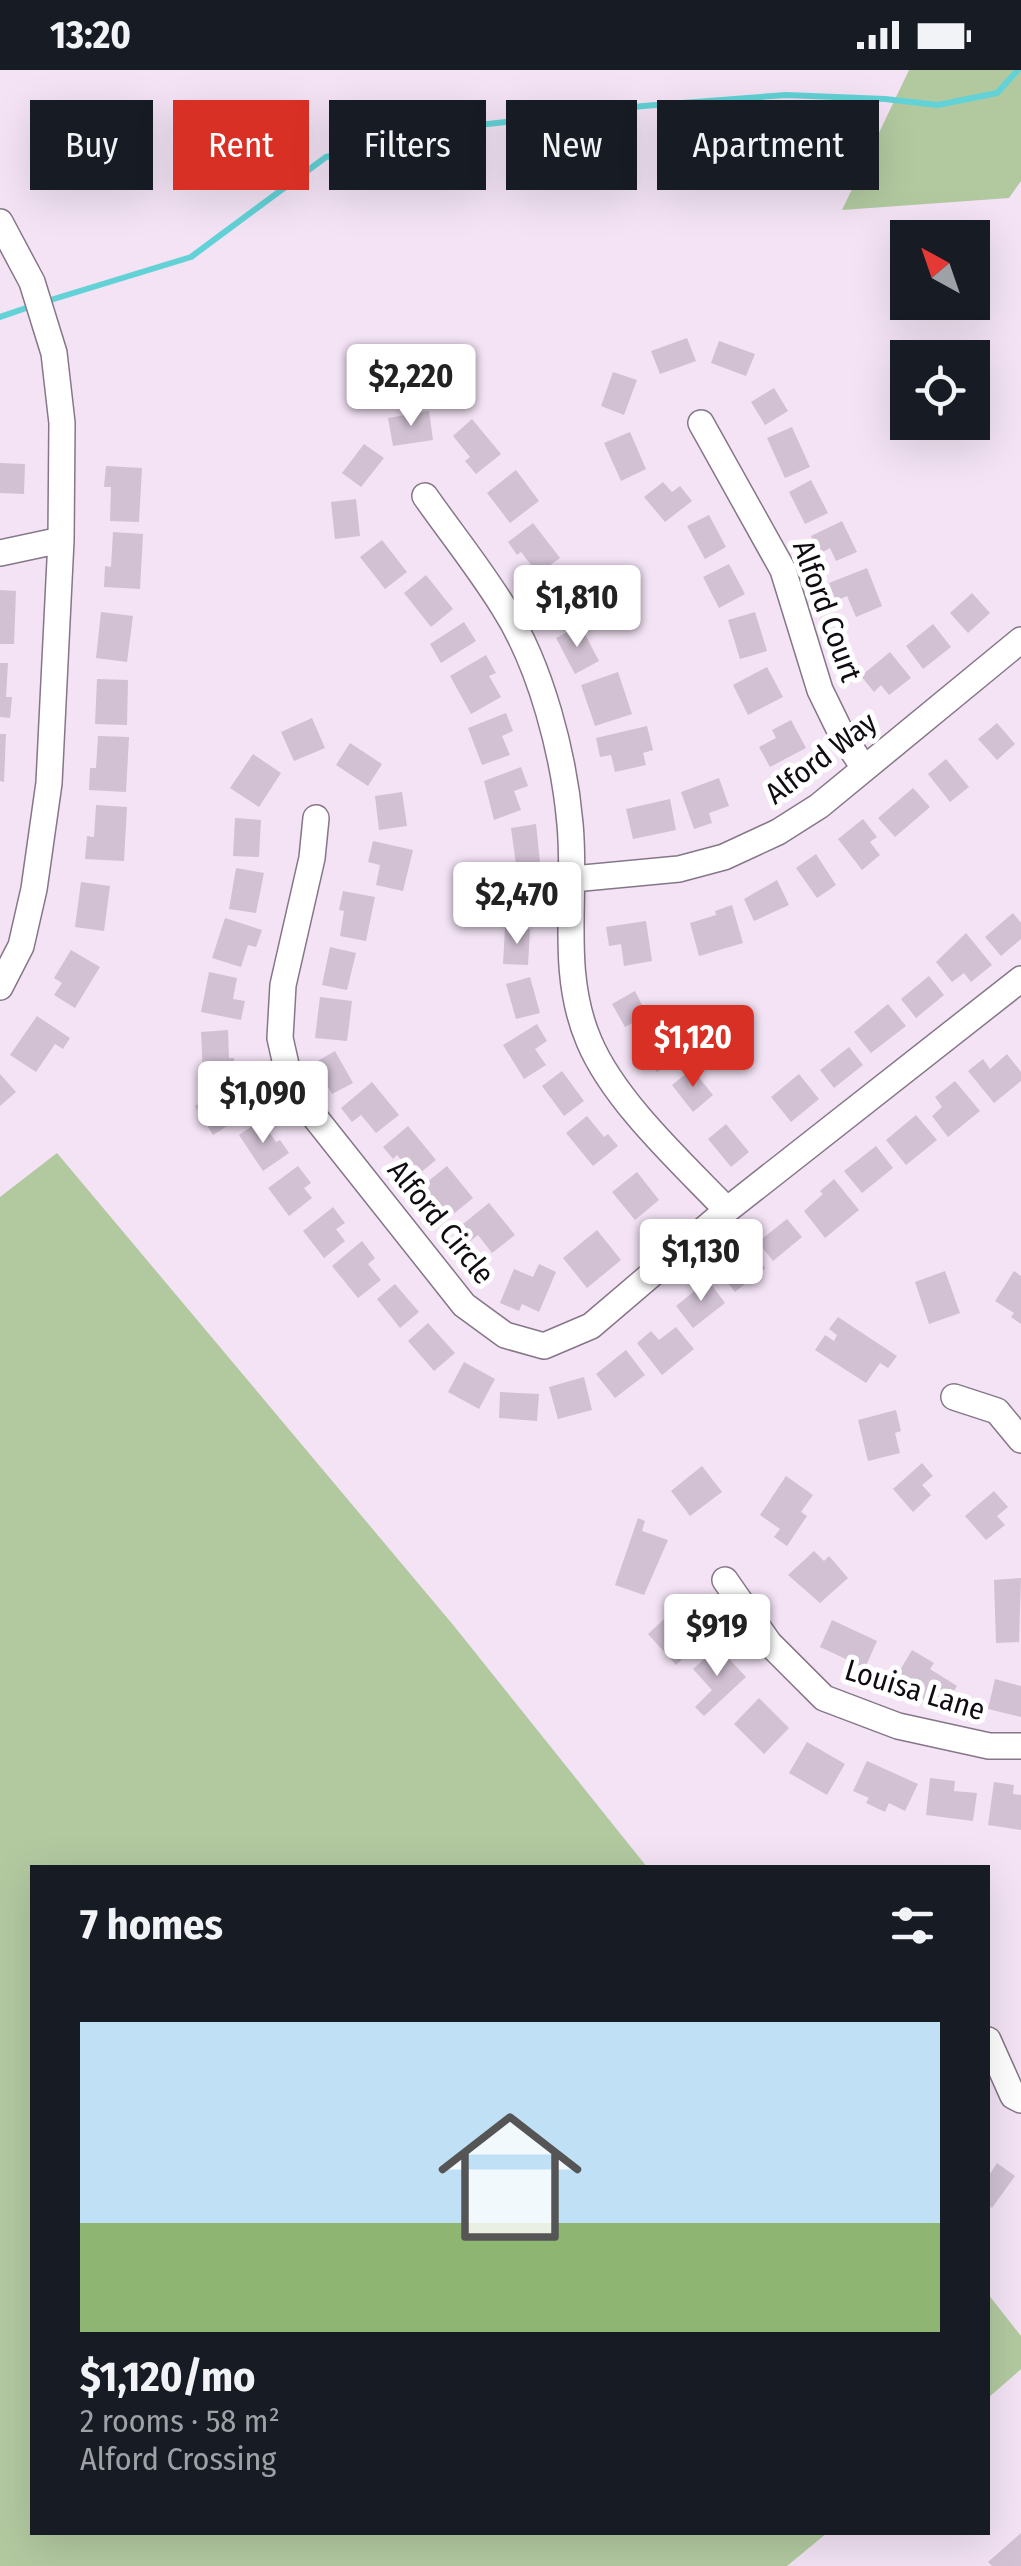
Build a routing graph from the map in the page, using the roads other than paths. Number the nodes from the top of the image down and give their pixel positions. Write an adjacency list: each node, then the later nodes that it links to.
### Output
1 (0, 222): 4 (street)
2 (701, 423): 7 (street, Alford Court)
3 (425, 496): 9 (street)
4 (61, 540): 5 (street); 11 (street)
5 (0, 553)
6 (1021, 640): 7 (street, Alford Way)
7 (864, 768): 9 (street, Alford Way)
8 (316, 818): 12 (street, Alford Circle)
9 (573, 879): 12 (street)
10 (1021, 979): 12 (street, Alford Circle)
11 (0, 987)
12 (727, 1210)
13 (954, 1397): 14 (street)
14 (1021, 1440)
15 (725, 1580): 16 (street, Louisa Lane)
16 (1021, 1746)
17 (990, 2045): 18 (street)
18 (1021, 2100)

